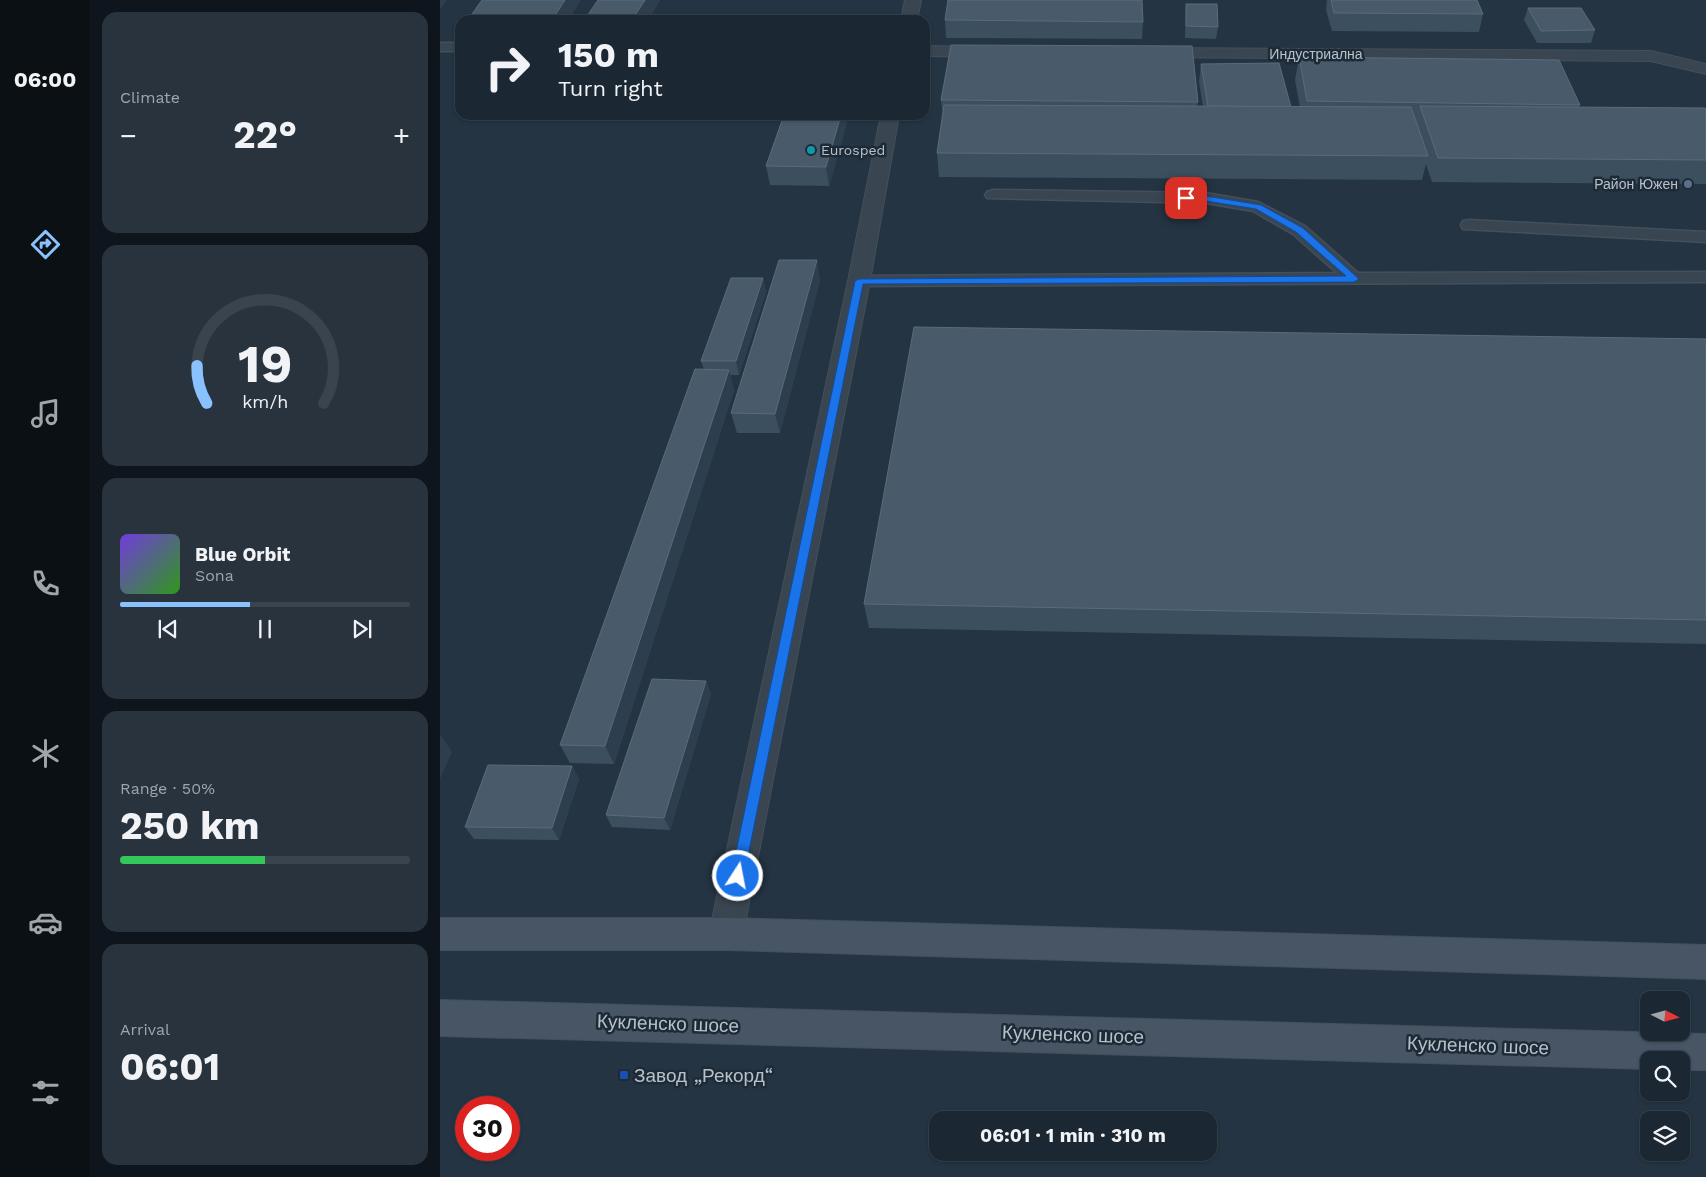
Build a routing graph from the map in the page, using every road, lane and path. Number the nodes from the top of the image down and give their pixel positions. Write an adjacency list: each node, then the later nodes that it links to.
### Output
1 (913, 0): 2 (street)
2 (910, 15)
3 (440, 47): 4 (lane)
4 (455, 47)
5 (930, 51): 6 (street)
6 (1005, 52)
7 (1144, 53): 8 (street, Индустриална)
8 (1706, 69)
9 (889, 120): 15 (street)
10 (994, 195): 14 (lane)
11 (1469, 225): 12 (lane)
12 (1706, 237)
13 (1706, 277): 14 (lane)
14 (1354, 279): 15 (lane)
15 (859, 281): 17 (street)
16 (440, 934): 17 (main road)
17 (726, 934): 18 (main road)
18 (1706, 962)
19 (440, 1018): 20 (main road, Кукленско шосе)
20 (1706, 1052)

